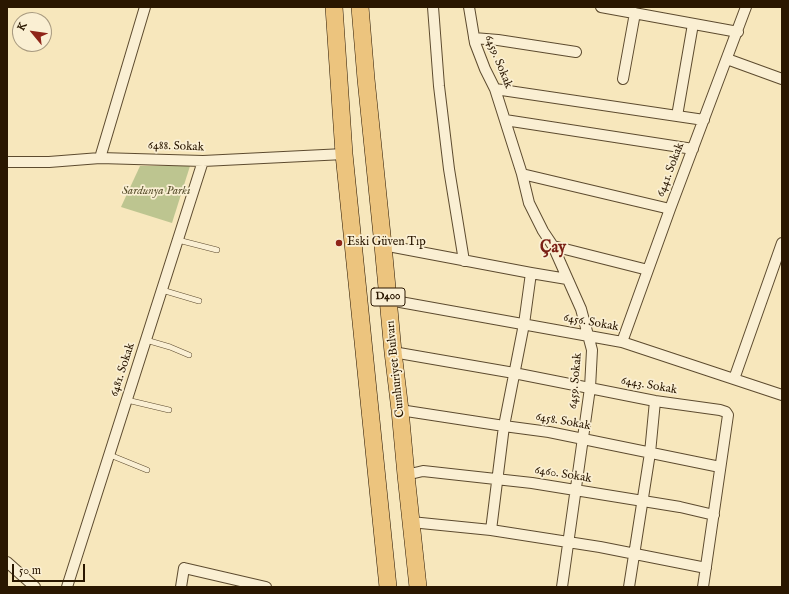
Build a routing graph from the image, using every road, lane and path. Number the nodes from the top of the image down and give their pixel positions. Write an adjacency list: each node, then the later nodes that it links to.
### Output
1 (145, 7): 22 (street)
2 (334, 7): 21 (highway, D400)
3 (360, 7): 29 (highway, Cumhuriyet Bulvarı / D400)
4 (433, 7): 32 (street)
5 (470, 7): 11 (street, 6459. Sokak)
6 (600, 7): 8 (street)
7 (746, 7): 10 (street, 6441. Sokak)
8 (635, 14): 9 (street); 14 (street)
9 (693, 24): 10 (street); 17 (street)
10 (738, 32): 13 (street, 6441. Sokak)
11 (474, 38): 12 (street); 16 (street, 6459. Sokak)
12 (576, 52)
13 (727, 59): 15 (street); 19 (street, 6441. Sokak)
14 (624, 79)
15 (782, 79)
16 (495, 89): 17 (street); 18 (street, 6459. Sokak)
17 (677, 116): 19 (street)
18 (505, 120): 20 (street); 25 (street, 6459. Sokak)
19 (704, 120): 20 (street, 6441. Sokak)
20 (693, 149): 26 (street, 6441. Sokak)
21 (344, 154): 23 (street, 6488. Sokak); 74 (highway, D400)
22 (100, 158): 23 (street, 6488. Sokak); 24 (street, 6488. Sokak)
23 (203, 161): 27 (street, 6481. Sokak)
24 (7, 162)
25 (522, 174): 26 (street); 30 (street, 6459. Sokak)
26 (670, 209): 33 (street, 6441. Sokak)
27 (178, 240): 31 (lane); 36 (street, 6481. Sokak)
28 (782, 243): 46 (street)
29 (383, 245): 32 (street); 37 (highway, Cumhuriyet Bulvarı / D400)
30 (553, 246): 33 (street); 35 (street, 6459. Sokak)
31 (217, 250)
32 (464, 260): 34 (street)
33 (648, 270): 42 (street, 6441. Sokak)
34 (531, 273): 35 (street); 39 (street)
35 (567, 278): 40 (street, 6459. Sokak)
36 (162, 290): 38 (lane); 41 (street, 6481. Sokak)
37 (389, 300): 39 (street, 6456. Sokak); 43 (highway, Cumhuriyet Bulvarı / D400)
38 (199, 302)
39 (524, 324): 40 (street, 6456. Sokak); 45 (street)
40 (588, 337): 42 (street, 6456. Sokak); 47 (street, 6459. Sokak)
41 (146, 340): 44 (lane); 49 (street, 6481. Sokak)
42 (622, 342): 46 (street, 6456. Sokak)
43 (393, 352): 45 (street, 6443. Sokak); 52 (highway, Cumhuriyet Bulvarı / D400)
44 (189, 355)
45 (514, 373): 47 (street, 6443. Sokak); 53 (street)
46 (734, 379): 48 (street, 6456. Sokak)
47 (590, 388): 50 (street, 6443. Sokak); 54 (street, 6459. Sokak)
48 (782, 395)
49 (127, 400): 51 (lane); 56 (street, 6481. Sokak)
50 (654, 401): 55 (street); 57 (street, 6443. Sokak)
51 (169, 410)
52 (400, 410): 53 (street, 6458. Sokak); 59 (highway, Cumhuriyet Bulvarı / D400)
53 (504, 426): 54 (street, 6458. Sokak); 60 (street)
54 (583, 439): 55 (street, 6458. Sokak); 61 (street, 6459. Sokak)
55 (650, 453): 57 (street, 6458. Sokak); 62 (street)
56 (110, 455): 58 (lane); 71 (street, 6481. Sokak)
57 (720, 467): 63 (street, 6443. Sokak)
58 (147, 470)
59 (406, 475): 60 (street, 6460. Sokak); 64 (highway, Cumhuriyet Bulvarı / D400)
60 (497, 479): 61 (street, 6460. Sokak); 65 (street)
61 (574, 490): 62 (street, 6460. Sokak); 66 (street, 6459. Sokak)
62 (643, 502): 63 (street, 6460. Sokak); 67 (street)
63 (714, 515): 69 (street, 6443. Sokak)
64 (411, 522): 65 (street); 75 (highway, Cumhuriyet Bulvarı / D400)
65 (491, 530): 66 (street)
66 (567, 542): 67 (street); 76 (street, 6459. Sokak)
67 (634, 554): 69 (street); 77 (street)
68 (7, 562): 70 (street)
69 (706, 568): 78 (street, 6443. Sokak)
70 (34, 587)
71 (67, 587)
72 (181, 587): 73 (street)
73 (266, 587)
74 (388, 587)
75 (418, 587)
76 (562, 587)
77 (629, 587)
78 (703, 587)

